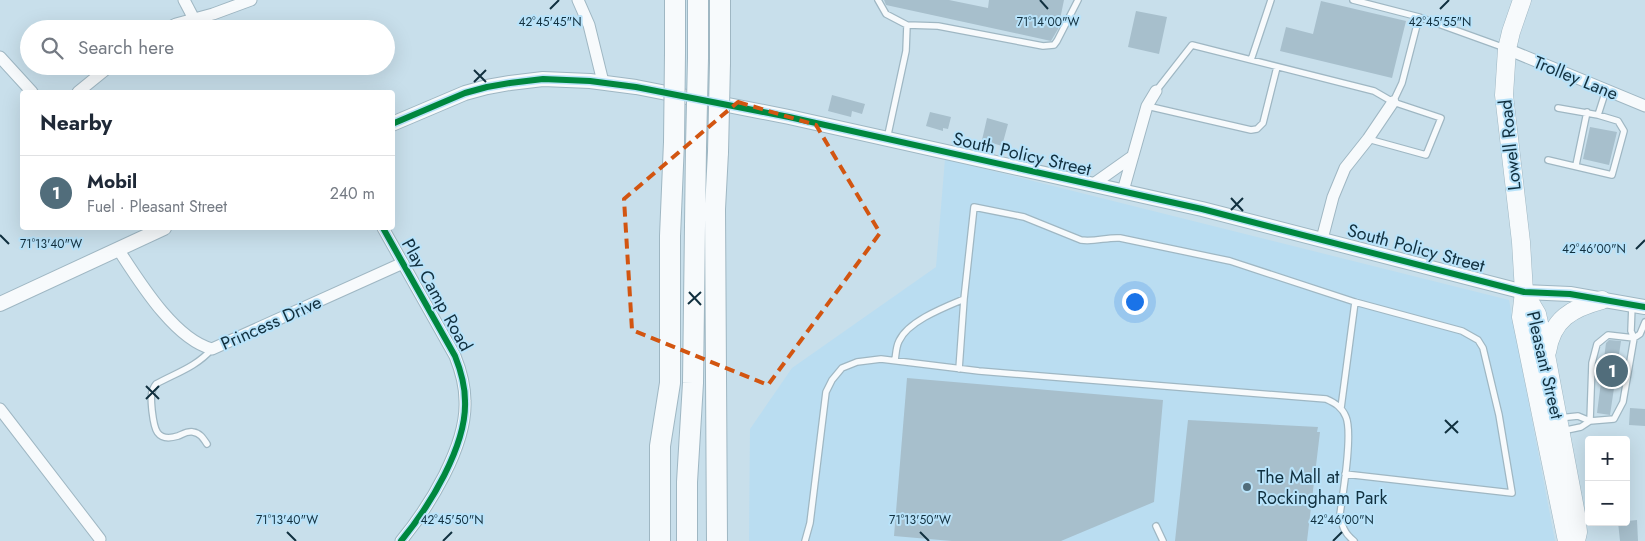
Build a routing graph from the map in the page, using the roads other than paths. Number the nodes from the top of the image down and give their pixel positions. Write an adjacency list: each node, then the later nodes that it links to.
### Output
1 (184, 0): 13 (street)
2 (250, 0): 13 (street)
3 (578, 0): 21 (street)
4 (675, 0): 57 (highway, bridge)
5 (698, 0): 64 (highway, bridge)
6 (878, 0): 15 (lane)
7 (1078, 0): 15 (lane)
8 (1271, 0): 18 (lane)
9 (1353, 0): 12 (lane)
10 (1522, 0): 16 (main road, Lowell Road)
11 (720, 1): 70 (highway, bridge)
12 (1419, 16): 16 (lane); 26 (lane)
13 (194, 19): 14 (street)
14 (190, 20)
15 (906, 25): 33 (lane)
16 (1508, 49): 24 (street, Trolley Lane); 45 (main road, Lowell Road)
17 (0, 57): 22 (street)
18 (1251, 60): 19 (lane); 25 (lane)
19 (1277, 67): 26 (lane); 27 (lane)
20 (99, 75): 23 (street)
21 (602, 82): 32 (street, South Policy Street); 33 (street, South Policy Street)
22 (30, 90)
23 (80, 90)
24 (1606, 90): 28 (street, Trolley Lane); 31 (lane)
25 (1156, 91): 27 (street)
26 (1393, 102): 34 (street); 34 (lane)
27 (1147, 106): 35 (street)
28 (1645, 106)
29 (1558, 108): 30 (lane)
30 (1587, 112): 31 (lane); 37 (lane)
31 (1598, 115): 37 (lane)
32 (395, 123)
33 (887, 139): 38 (street, South Policy Street)
34 (1368, 139): 42 (street)
35 (1133, 156): 38 (street); 39 (street)
36 (1548, 160): 37 (lane)
37 (1576, 165)
38 (1092, 185): 39 (street, South Policy Street)
39 (1123, 191): 42 (street, South Policy Street)
40 (154, 230): 43 (street)
41 (384, 230): 44 (street, Play Camp Road)
42 (1322, 239): 45 (street, South Policy Street)
43 (118, 249): 49 (street); 53 (street, Princess Drive)
44 (403, 263): 53 (street, Princess Drive); 67 (street, Play Camp Road)
45 (1524, 292): 47 (street, South Policy Street); 54 (main road, Pleasant Street); 74 (main road, Pleasant Street)
46 (964, 299): 48 (lane); 55 (lane); 56 (lane)
47 (1602, 300): 50 (street, South Policy Street); 54 (main road)
48 (1355, 302): 58 (lane); 63 (lane)
49 (0, 304)
50 (1638, 306): 52 (lane)
51 (1645, 322): 52 (lane)
52 (1634, 338): 60 (lane); 60 (lane)
53 (212, 349): 62 (lane)
54 (1546, 355): 61 (main road, Pleasant Street)
55 (895, 360): 56 (lane); 71 (lane)
56 (959, 369): 58 (lane)
57 (670, 383): 64 (highway); 68 (highway)
58 (1341, 408): 63 (lane)
59 (0, 409): 66 (street)
60 (1590, 421): 61 (lane); 61 (lane)
61 (1559, 425): 75 (main road, Pleasant Street)
62 (207, 444)
63 (1345, 474): 73 (lane)
64 (687, 482): 69 (highway)
65 (1156, 526): 72 (lane)
66 (100, 539)
67 (401, 541)
68 (660, 541)
69 (687, 541)
70 (717, 541)
71 (805, 541)
72 (1163, 541)
73 (1354, 541)
74 (1567, 541)
75 (1576, 541)

